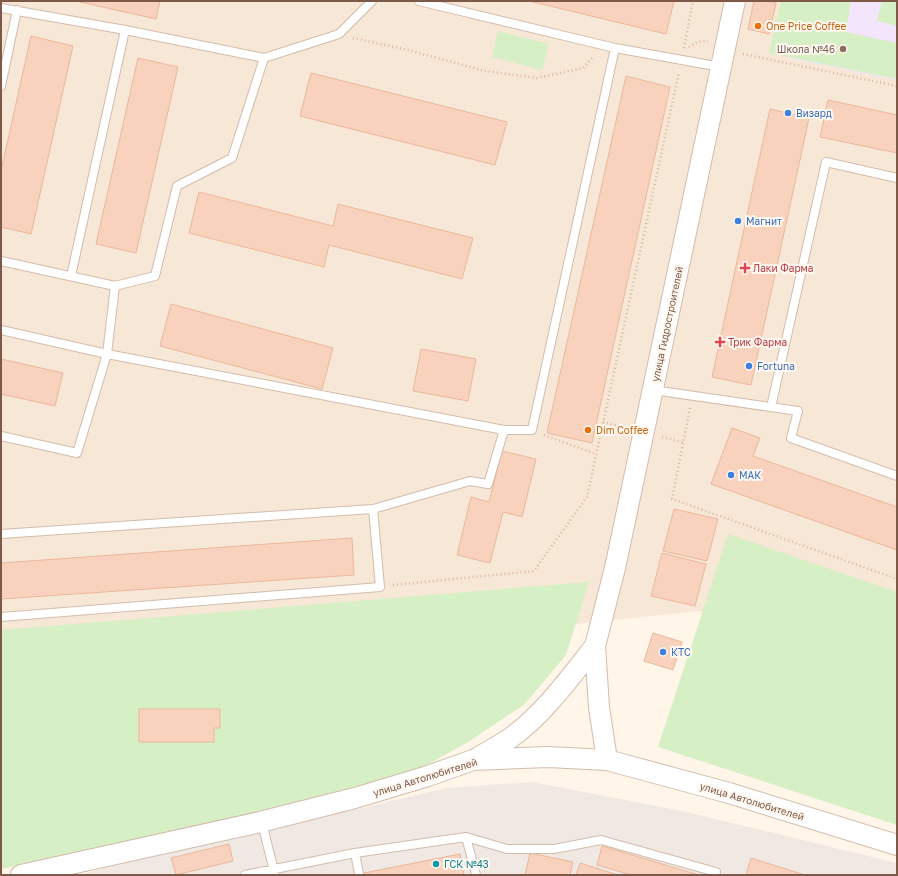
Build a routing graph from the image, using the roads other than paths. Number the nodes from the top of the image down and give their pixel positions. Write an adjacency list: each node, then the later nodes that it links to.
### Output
1 (372, 1): 8 (lane)
2 (419, 1): 7 (lane)
3 (735, 1): 9 (street, улица Гидростроителей)
4 (1, 8): 5 (lane)
5 (17, 10): 6 (lane); 10 (lane)
6 (126, 30): 8 (lane); 13 (lane)
7 (615, 48): 9 (lane); 19 (lane)
8 (264, 58): 14 (lane)
9 (723, 59): 17 (street, улица Гидростроителей)
10 (1, 86)
11 (897, 178): 18 (lane)
12 (1, 261): 13 (lane)
13 (71, 276): 14 (lane)
14 (115, 286): 16 (lane)
15 (1, 330): 16 (lane)
16 (107, 354): 19 (lane); 20 (lane)
17 (653, 390): 18 (lane); 25 (street, улица Гидростроителей)
18 (771, 407): 21 (lane)
19 (504, 430): 22 (lane)
20 (1, 436)
21 (897, 474)
22 (373, 510): 23 (lane); 24 (lane)
23 (1, 534)
24 (1, 616)
25 (595, 646): 26 (street, улица Гидростроителей); 27 (street, улица Гидростроителей)
26 (473, 760): 27 (street, улица Автолюбителей); 28 (street, улица Автолюбителей)
27 (607, 760): 30 (street, улица Автолюбителей)
28 (260, 822): 32 (lane); 35 (street, улица Автолюбителей)
29 (466, 837): 31 (lane); 33 (lane); 37 (lane)
30 (897, 846)
31 (355, 853): 32 (lane); 34 (lane)
32 (274, 872): 36 (lane)
33 (716, 872)
34 (359, 874)
35 (21, 875)
36 (245, 875)
37 (476, 875)

